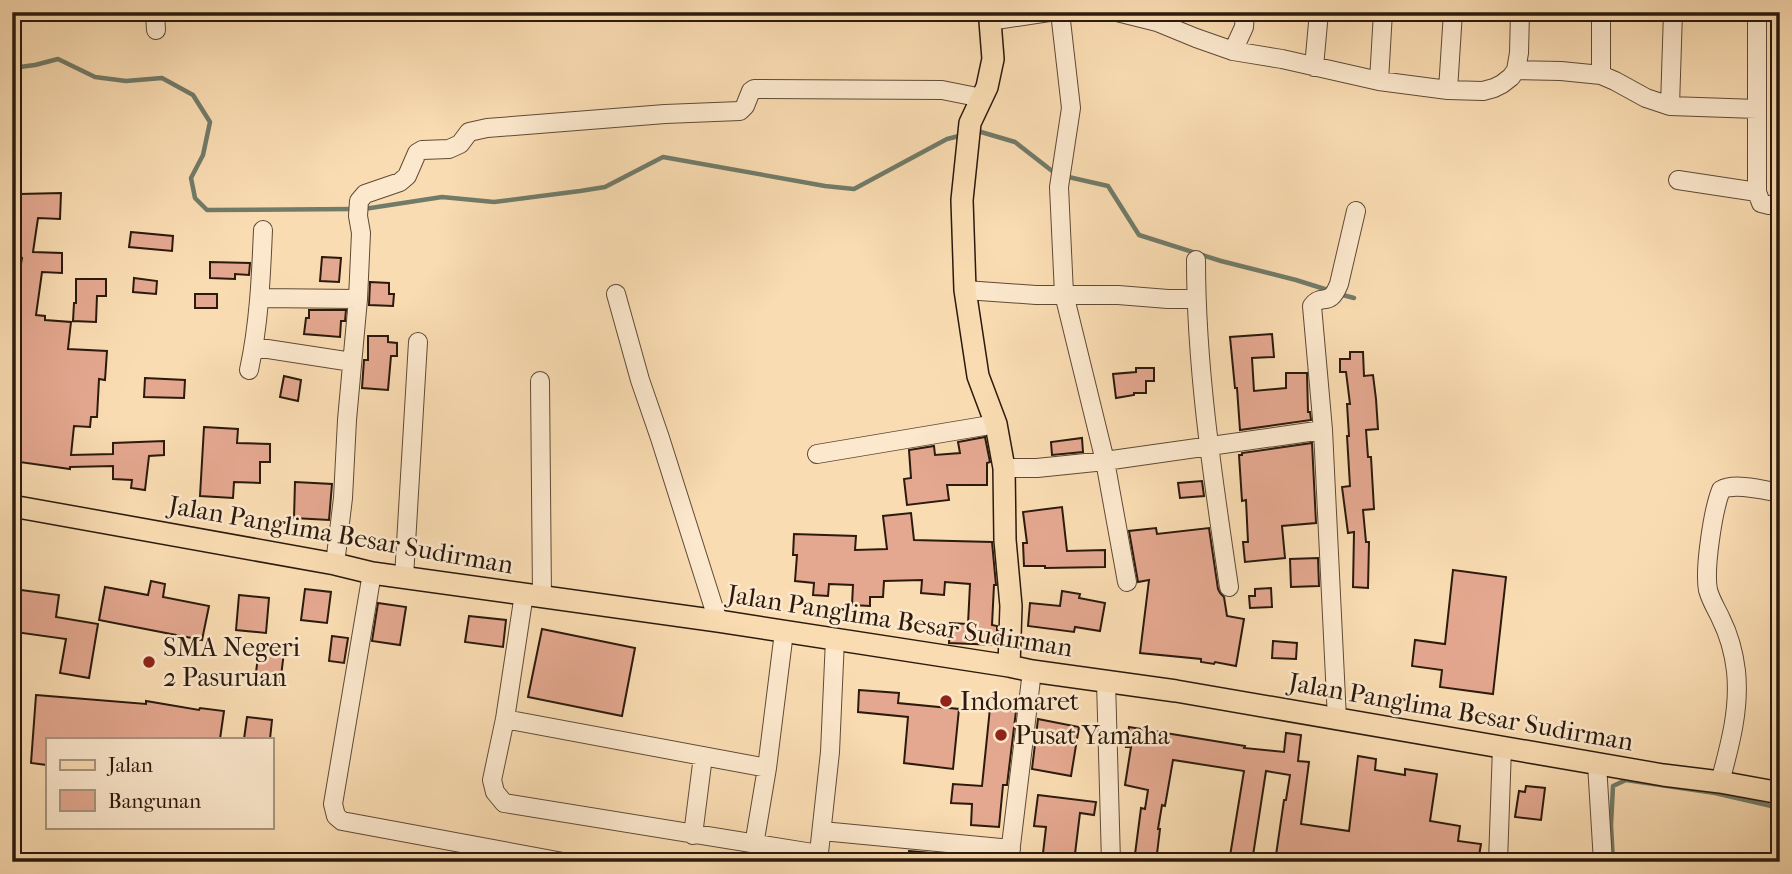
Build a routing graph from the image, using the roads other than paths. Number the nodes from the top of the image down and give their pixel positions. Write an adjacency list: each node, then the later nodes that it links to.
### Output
1 (1049, 12): 12 (street)
2 (1060, 12): 31 (street)
3 (1117, 12): 13 (street)
4 (1245, 12): 14 (street)
5 (1320, 12): 15 (street)
6 (1383, 12): 18 (street)
7 (1453, 12): 19 (street)
8 (1520, 12): 16 (street)
9 (1601, 12): 17 (street)
10 (1674, 12): 21 (street)
11 (1757, 12): 22 (street)
12 (991, 17): 20 (main road)
13 (1157, 17): 14 (street)
14 (1233, 51): 15 (street)
15 (1314, 67): 18 (street)
16 (1516, 69): 17 (street); 19 (street)
17 (1601, 75): 21 (street)
18 (1378, 81): 19 (street)
19 (1448, 90)
20 (982, 99): 29 (main road); 33 (street)
21 (1670, 106): 22 (street)
22 (1756, 109): 24 (street)
23 (1678, 180): 24 (street)
24 (1757, 192): 25 (street)
25 (1780, 204)
26 (1356, 211): 41 (street)
27 (263, 230): 32 (street)
28 (1196, 260): 34 (street)
29 (965, 290): 31 (street); 40 (main road)
30 (616, 294): 54 (street)
31 (1064, 294): 34 (street); 44 (street)
32 (260, 298): 33 (street); 36 (street)
33 (358, 299): 37 (street)
34 (1196, 299): 42 (street)
35 (418, 342): 50 (street)
36 (254, 347): 37 (street); 38 (street)
37 (352, 362): 48 (street)
38 (249, 370)
39 (540, 382): 53 (street)
40 (996, 424): 43 (street); 45 (main road)
41 (1322, 430): 42 (street); 61 (street)
42 (1208, 446): 44 (street); 52 (street)
43 (817, 454)
44 (1105, 461): 45 (street); 51 (street)
45 (1004, 468): 57 (main road)
46 (1780, 493): 66 (street)
47 (12, 506): 48 (main road, Jalan Panglima Besar Sudirman)
48 (335, 564): 49 (main road, Jalan Panglima Besar Sudirman)
49 (372, 573): 50 (main road, Jalan Panglima Besar Sudirman); 73 (street)
50 (404, 577): 53 (main road, Jalan Panglima Besar Sudirman)
51 (1126, 582)
52 (1229, 587)
53 (533, 595): 54 (main road, Jalan Panglima Besar Sudirman); 60 (street)
54 (718, 621): 55 (main road, Jalan Panglima Besar Sudirman)
55 (784, 632): 56 (main road, Jalan Panglima Besar Sudirman); 65 (street)
56 (835, 639): 57 (main road, Jalan Panglima Besar Sudirman); 68 (street)
57 (1009, 666): 58 (main road, Jalan Panglima Besar Sudirman)
58 (1032, 671): 59 (main road, Jalan Panglima Besar Sudirman); 71 (street)
59 (1106, 681): 61 (main road, Jalan Panglima Besar Sudirman); 74 (street)
60 (505, 719): 63 (street); 69 (street)
61 (1337, 719): 62 (main road, Jalan Panglima Besar Sudirman)
62 (1502, 747): 64 (main road, Jalan Panglima Besar Sudirman); 75 (street)
63 (703, 756): 65 (street); 69 (street)
64 (1606, 765): 66 (main road, Jalan Panglima Besar Sudirman); 76 (street)
65 (767, 768): 70 (street)
66 (1720, 782): 67 (main road, Jalan Panglima Besar Sudirman)
67 (1780, 793)
68 (822, 831): 71 (street); 72 (street)
69 (693, 835): 70 (street)
70 (754, 845): 72 (street)
71 (1010, 855)
72 (819, 858)
73 (563, 862)
74 (1111, 862)
75 (1498, 862)
76 (1602, 862)

